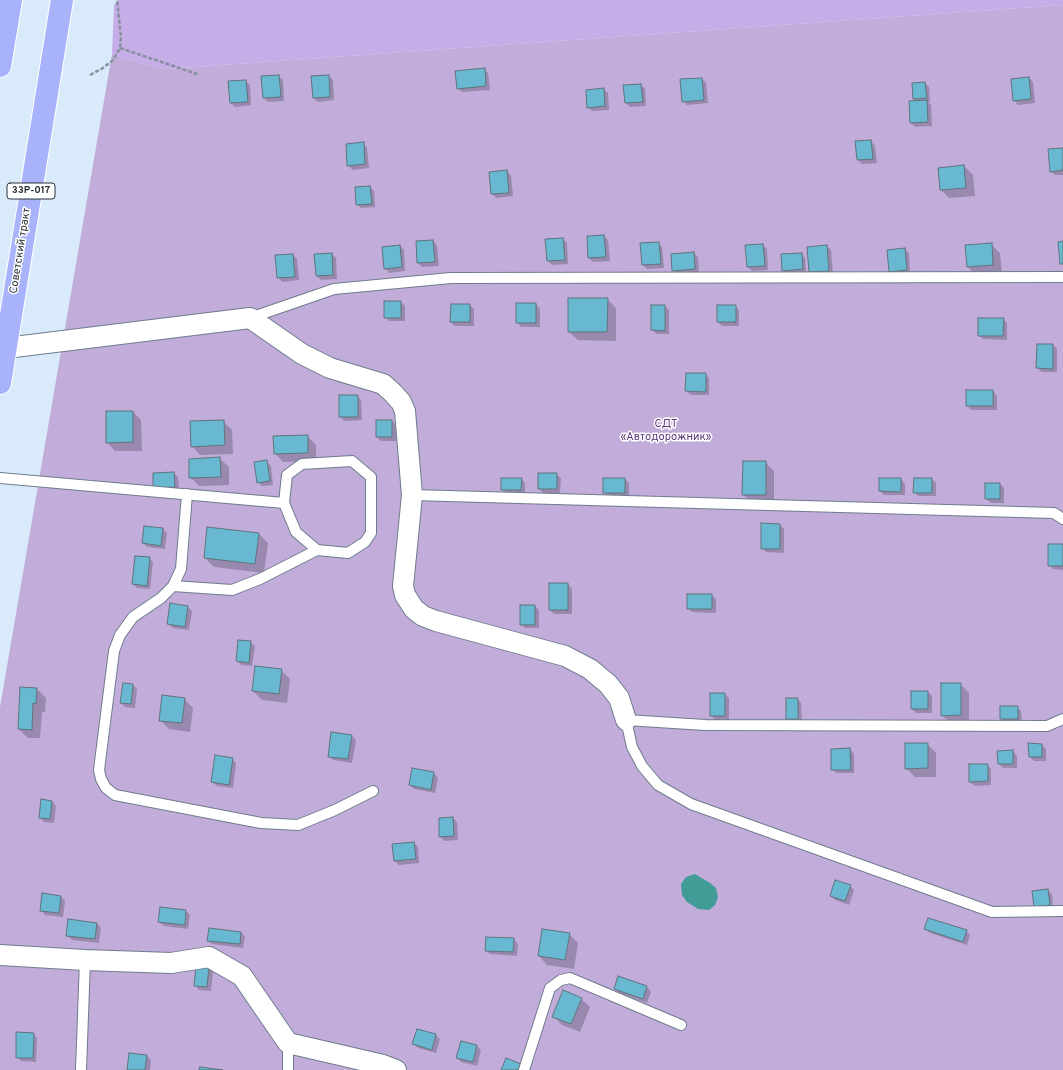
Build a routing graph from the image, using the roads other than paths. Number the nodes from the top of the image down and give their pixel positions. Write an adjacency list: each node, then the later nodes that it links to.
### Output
1 (11, 0): 3 (highway)
2 (62, 0): 6 (highway, Советский тракт / 33Р-017)
3 (0, 66)
4 (1063, 277): 5 (lane)
5 (250, 318): 6 (street); 10 (street)
6 (6, 348): 7 (highway, Советский тракт / 33Р-017)
7 (0, 383)
8 (0, 478): 9 (lane)
9 (187, 494): 11 (lane); 14 (lane)
10 (412, 494): 12 (lane); 16 (street)
11 (284, 502): 13 (lane); 13 (lane)
12 (1063, 519)
13 (317, 550): 14 (lane)
14 (173, 586): 17 (lane)
15 (1063, 719): 16 (lane)
16 (626, 720): 18 (lane)
17 (373, 791)
18 (1063, 911)
19 (0, 955): 20 (street)
20 (85, 960): 22 (street); 23 (lane)
21 (680, 1025): 26 (lane)
22 (288, 1043): 24 (lane); 25 (street)
23 (81, 1070)
24 (288, 1070)
25 (396, 1070)
26 (524, 1070)

